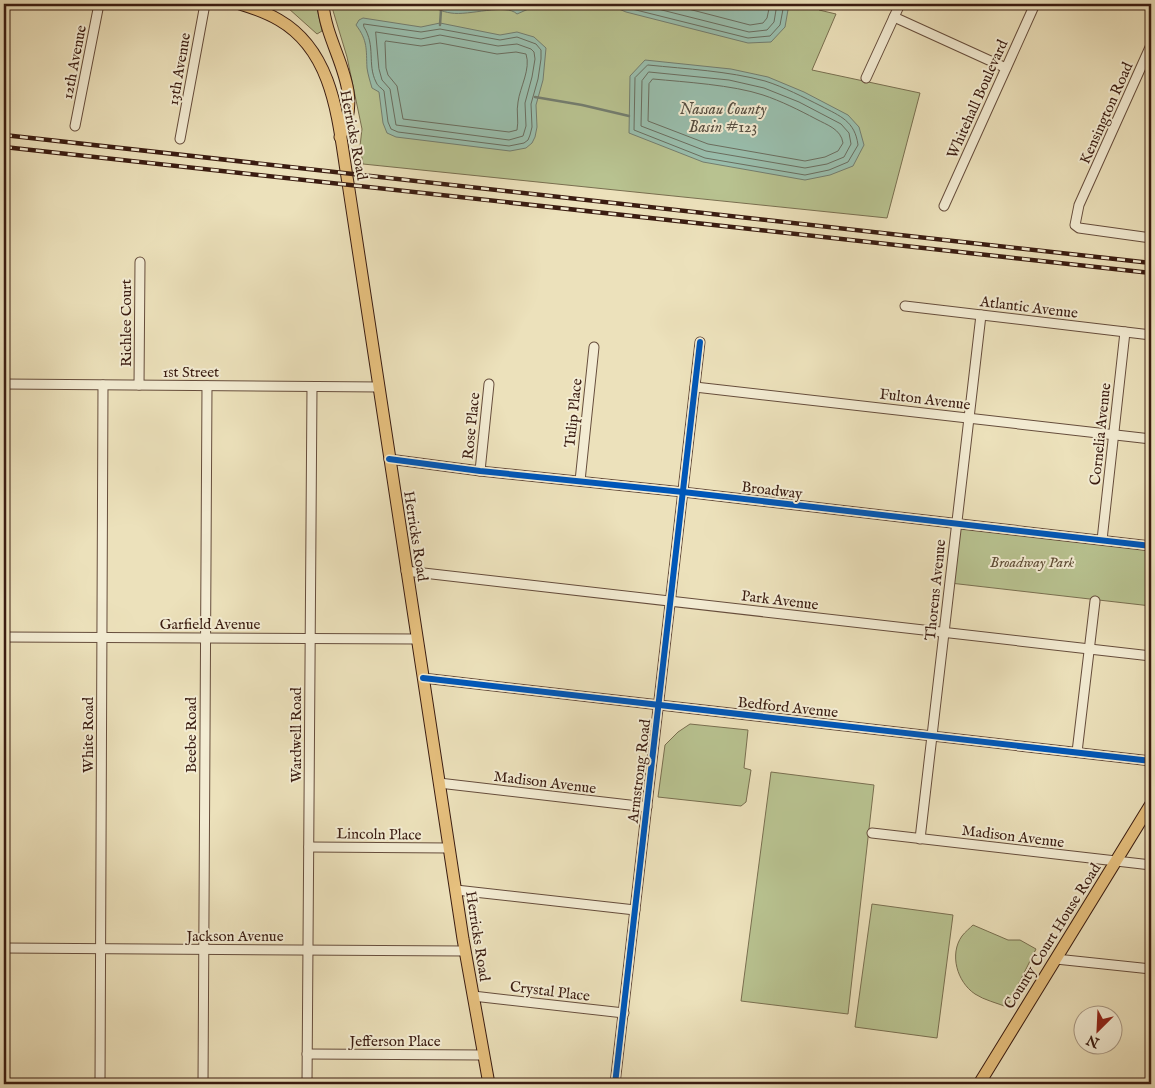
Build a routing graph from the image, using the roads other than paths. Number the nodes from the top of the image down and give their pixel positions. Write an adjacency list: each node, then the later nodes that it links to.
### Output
1 (99, 4): 12 (street, 12th Avenue)
2 (205, 4): 14 (street, 13th Avenue)
3 (240, 4): 7 (main road, Herricks Road)
4 (323, 4): 13 (main road)
5 (900, 4): 8 (street)
6 (1035, 4): 10 (street, Whitehall Boulevard)
7 (272, 9): 13 (main road, Herricks Road)
8 (894, 17): 10 (street); 11 (street)
9 (1151, 45): 16 (street, Kensington Road)
10 (1006, 68): 15 (street, Whitehall Boulevard)
11 (866, 78)
12 (75, 126)
13 (340, 137): 30 (main road, Herricks Road)
14 (180, 139)
15 (944, 206)
16 (1151, 238)
17 (140, 262): 27 (street, Richlee Court)
18 (905, 306): 19 (street, Atlantic Avenue)
19 (981, 315): 20 (street, Atlantic Avenue); 32 (street, Thorens Avenue)
20 (1125, 332): 21 (street, Atlantic Avenue); 33 (street, Cornelia Avenue)
21 (1151, 335)
22 (700, 342): 31 (street, Armstrong Road)
23 (594, 348): 37 (street, Tulip Place)
24 (4, 384): 26 (street, 1st Street)
25 (489, 384): 36 (street, Rose Place)
26 (103, 385): 27 (street, 1st Street); 47 (street, White Road)
27 (139, 385): 28 (street, 1st Street)
28 (207, 386): 29 (street, 1st Street); 48 (street, Beebe Road)
29 (312, 386): 30 (street, 1st Street); 49 (street, Wardwell Road)
30 (379, 387): 35 (main road, Herricks Road)
31 (695, 387): 32 (street, Fulton Avenue); 38 (street, Armstrong Road)
32 (969, 418): 33 (street, Fulton Avenue); 39 (street, Thorens Avenue)
33 (1114, 434): 34 (street, Fulton Avenue); 40 (street, Cornelia Avenue)
34 (1151, 439)
35 (389, 459): 36 (street, Broadway); 42 (main road, Herricks Road)
36 (480, 471): 37 (street, Broadway)
37 (580, 481): 38 (street, Broadway)
38 (683, 492): 39 (street, Broadway); 43 (street, Armstrong Road)
39 (957, 524): 40 (street, Broadway); 45 (street, Thorens Avenue)
40 (1102, 540): 41 (street, Broadway)
41 (1151, 546)
42 (406, 571): 43 (street, Park Avenue); 50 (main road, Herricks Road)
43 (670, 601): 45 (street, Park Avenue); 54 (street, Armstrong Road)
44 (1095, 601): 51 (street)
45 (944, 633): 51 (street, Park Avenue); 55 (street, Thorens Avenue)
46 (4, 637): 47 (street, Garfield Avenue)
47 (102, 637): 48 (street, Garfield Avenue); 70 (street, White Road)
48 (206, 638): 49 (street, Garfield Avenue); 71 (street, Beebe Road)
49 (310, 639): 50 (street, Garfield Avenue); 63 (street, Wardwell Road)
50 (417, 639): 53 (main road, Herricks Road)
51 (1089, 649): 52 (street, Park Avenue); 56 (street)
52 (1151, 656)
53 (423, 678): 54 (street, Bedford Avenue); 58 (main road, Herricks Road)
54 (659, 705): 55 (street, Bedford Avenue); 60 (street, Armstrong Road)
55 (932, 736): 56 (street, Bedford Avenue); 62 (street, Thorens Avenue)
56 (1077, 752): 57 (street, Bedford Avenue)
57 (1151, 761)
58 (439, 783): 60 (street, Madison Avenue); 64 (main road, Herricks Road)
59 (1151, 804): 65 (main road, County Court House Road)
60 (647, 807): 68 (street, Armstrong Road)
61 (872, 833): 62 (street, Madison Avenue)
62 (920, 839): 65 (street, Madison Avenue)
63 (309, 846): 64 (street, Lincoln Place); 72 (street, Wardwell Road)
64 (449, 848): 67 (main road, Herricks Road)
65 (1116, 861): 66 (street, Madison Avenue); 74 (main road, County Court House Road)
66 (1151, 865)
67 (456, 890): 68 (street); 73 (main road, Herricks Road)
68 (635, 910): 77 (street, Armstrong Road)
69 (4, 948): 70 (street, Jackson Avenue)
70 (100, 949): 71 (street, Jackson Avenue); 80 (street, White Road)
71 (204, 950): 72 (street, Jackson Avenue); 81 (street, Beebe Road)
72 (308, 951): 73 (street, Jackson Avenue); 78 (street, Wardwell Road)
73 (465, 951): 76 (main road, Herricks Road)
74 (1056, 959): 75 (street); 85 (main road, County Court House Road)
75 (1151, 970)
76 (472, 996): 77 (street, Crystal Place); 79 (main road, Herricks Road)
77 (624, 1013): 84 (street, Armstrong Road)
78 (307, 1054): 79 (street, Jefferson Place); 82 (street, Wardwell Road)
79 (483, 1056): 83 (main road, Herricks Road)
80 (100, 1084)
81 (203, 1084)
82 (307, 1084)
83 (489, 1084)
84 (615, 1084)
85 (979, 1084)

